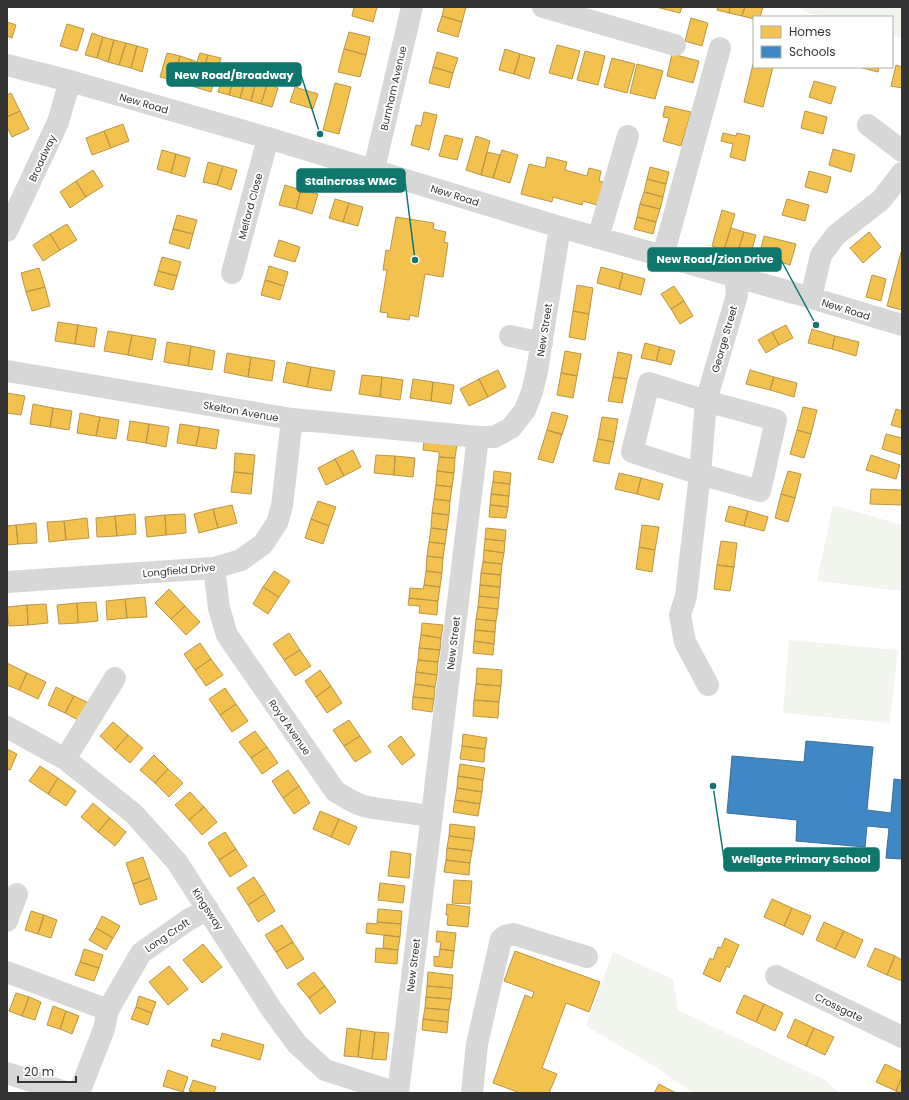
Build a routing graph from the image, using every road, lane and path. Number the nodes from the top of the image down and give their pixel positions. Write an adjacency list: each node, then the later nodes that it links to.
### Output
1 (412, 7): 11 (street, Burnham Avenue)
2 (549, 8): 3 (street)
3 (675, 45)
4 (720, 48): 16 (street)
5 (7, 65): 6 (street, New Road)
6 (70, 81): 9 (street, New Road); 14 (street, Broadway)
7 (868, 125): 10 (street)
8 (628, 136): 15 (street)
9 (268, 138): 11 (street, New Road); 17 (street, Melford Close)
10 (902, 151)
11 (374, 169): 13 (street, New Road)
12 (902, 173): 19 (street)
13 (560, 227): 15 (street, New Road); 22 (street, New Street)
14 (7, 231)
15 (598, 238): 16 (street, New Road)
16 (663, 256): 18 (street, New Road)
17 (232, 274)
18 (735, 277): 19 (street, New Road); 24 (street, George Street)
19 (808, 297): 20 (street, New Road)
20 (902, 325)
21 (510, 336): 22 (street)
22 (542, 343): 26 (street, New Street)
23 (7, 371): 25 (street, Skelton Avenue)
24 (706, 401): 27 (street, George Street); 27 (street); 27 (street)
25 (292, 419): 26 (street, Skelton Avenue); 28 (street, Longfield Drive)
26 (478, 437): 34 (street, New Street)
27 (700, 474): 31 (street, George Street)
28 (214, 568): 29 (street, Longfield Drive); 34 (street, Royd Avenue)
29 (7, 582)
30 (115, 678): 33 (street)
31 (708, 685)
32 (7, 727): 33 (street, Kingsway)
33 (65, 759): 36 (street, Kingsway)
34 (432, 817): 46 (street, New Street)
35 (17, 894): 37 (street)
36 (208, 909): 41 (street, Long Croft); 46 (street, Kingsway)
37 (7, 921)
38 (587, 957): 47 (street)
39 (7, 972): 41 (street)
40 (776, 976): 42 (street, Crossgate)
41 (108, 1010): 45 (street, Long Croft)
42 (902, 1037)
43 (7, 1073): 44 (street)
44 (68, 1093)
45 (79, 1093)
46 (397, 1093)
47 (472, 1093)

